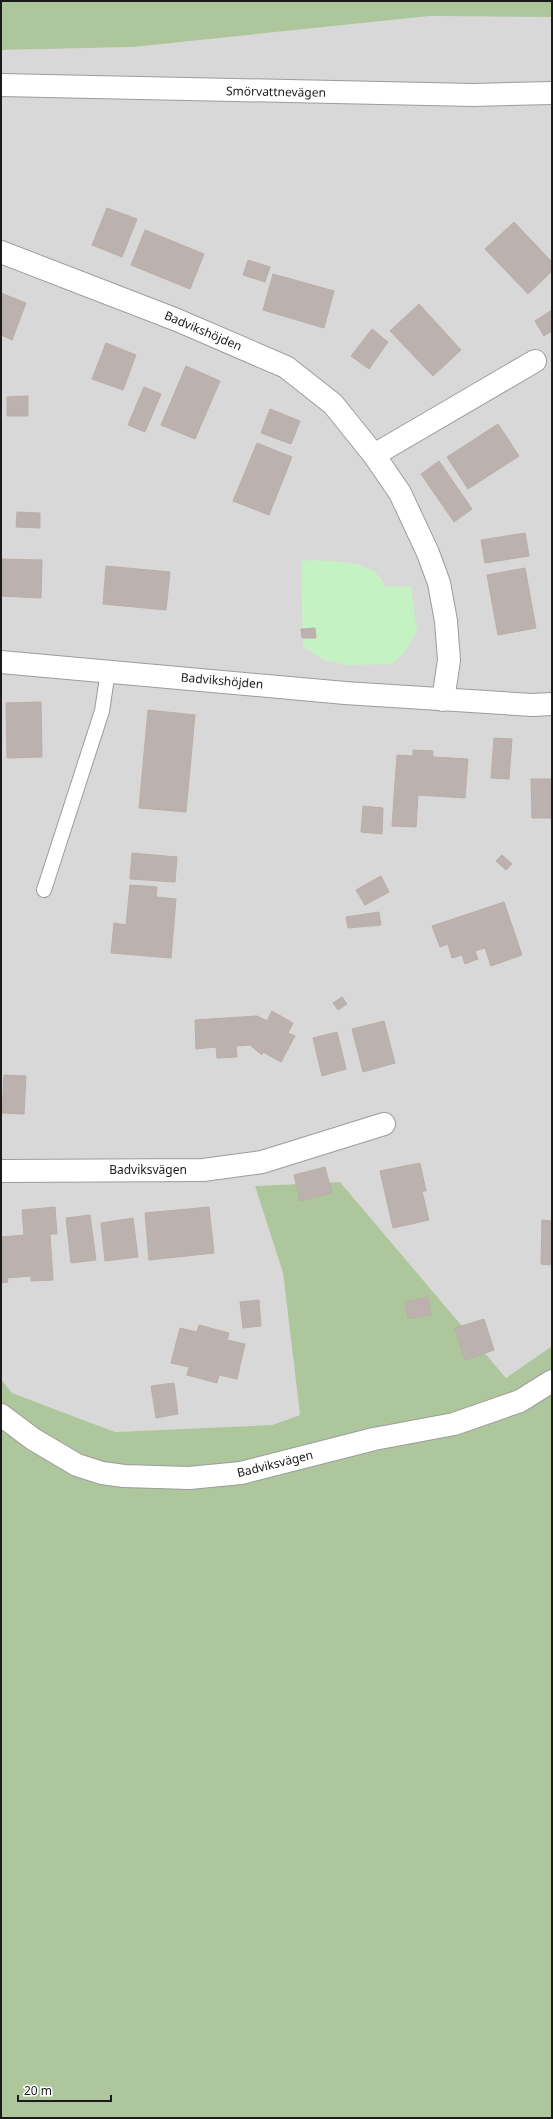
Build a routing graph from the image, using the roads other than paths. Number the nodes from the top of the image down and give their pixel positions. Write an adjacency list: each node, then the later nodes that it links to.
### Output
1 (1, 85): 2 (street, Smörvattnevägen)
2 (552, 93)
3 (1, 252): 5 (street, Badvikshöjden)
4 (535, 362): 5 (street)
5 (374, 455): 8 (street, Badvikshöjden)
6 (1, 662): 7 (street, Badvikshöjden)
7 (108, 671): 8 (street, Badvikshöjden); 10 (lane)
8 (443, 700): 9 (street, Badvikshöjden)
9 (552, 704)
10 (44, 890)
11 (384, 1124): 12 (street, Badviksvägen)
12 (1, 1171)
13 (552, 1380): 14 (street, Badviksvägen)
14 (1, 1415)

